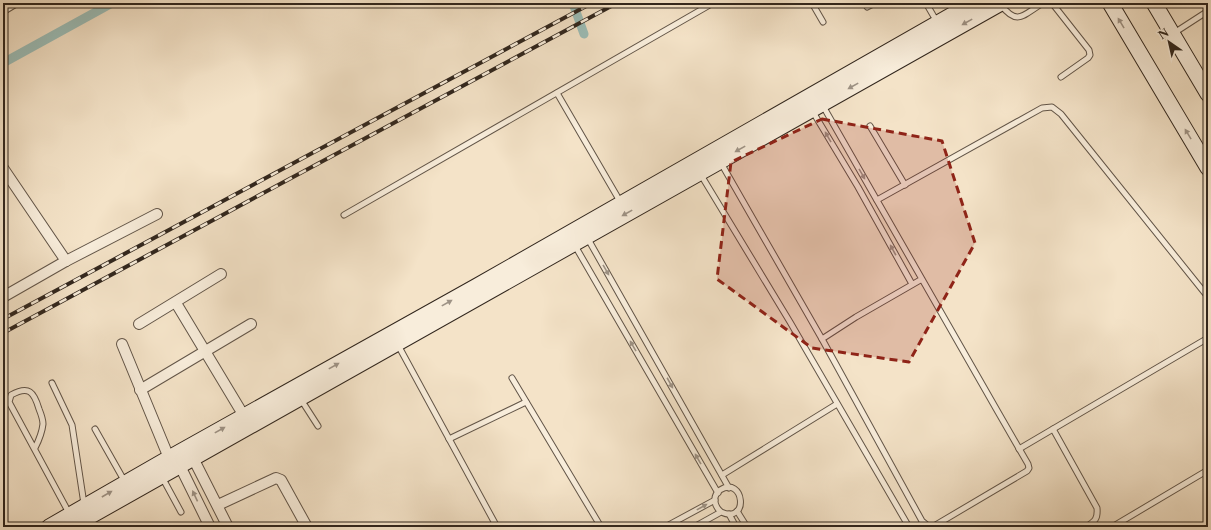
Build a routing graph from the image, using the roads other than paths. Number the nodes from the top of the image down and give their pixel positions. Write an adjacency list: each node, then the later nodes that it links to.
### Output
1 (13, 3): 13 (street)
2 (713, 3): 19 (lane)
3 (812, 3): 15 (lane)
4 (875, 3): 12 (lane)
5 (926, 3): 16 (lane)
6 (973, 3): 16 (main road)
7 (1000, 3): 8 (lane); 21 (main road, one-way to 21)
8 (1043, 3)
9 (1052, 3): 18 (lane)
10 (1110, 3): 25 (main road, one-way to 10)
11 (1154, 3): 17 (main road)
12 (867, 8)
13 (3, 9)
14 (1208, 10): 17 (lane)
15 (823, 22)
16 (937, 23): 21 (main road)
17 (1173, 34): 20 (main road)
18 (1061, 77)
19 (556, 93): 29 (lane); 31 (lane)
20 (1208, 94)
21 (819, 102): 23 (main road, one-way to 23); 28 (lane, one-way to 28); 29 (main road); 36 (lane, one-way to 21)
22 (870, 126): 27 (lane)
23 (720, 161): 26 (main road); 43 (lane)
24 (3, 168): 33 (street)
25 (1208, 168)
26 (699, 172): 32 (main road, one-way to 32); 52 (lane)
27 (905, 185): 28 (lane); 38 (lane)
28 (877, 200): 35 (lane)
29 (622, 203): 32 (main road)
30 (157, 214): 33 (street)
31 (344, 215)
32 (577, 235): 45 (main road); 53 (main road, one-way to 32); 63 (lane, one-way to 63); 67 (lane, one-way to 32)
33 (66, 261): 37 (street)
34 (221, 274): 39 (street)
35 (922, 278): 36 (lane); 59 (lane)
36 (912, 284): 43 (lane)
37 (3, 297)
38 (1208, 297)
39 (176, 303): 40 (street); 46 (street)
40 (140, 324)
41 (252, 324): 46 (street)
42 (1208, 338): 56 (lane)
43 (822, 339): 59 (lane)
44 (122, 344): 49 (street)
45 (397, 344): 50 (main road); 57 (lane)
46 (205, 351): 49 (street); 53 (street)
47 (512, 378): 51 (lane)
48 (52, 383): 70 (lane)
49 (140, 390): 61 (street)
50 (300, 398): 54 (lane); 60 (main road)
51 (526, 402): 57 (lane); 82 (lane)
52 (837, 404): 63 (lane); 87 (lane)
53 (244, 416): 61 (main road, one-way to 53)
54 (318, 426)
55 (95, 429): 65 (lane)
56 (1052, 429): 59 (lane); 88 (lane)
57 (449, 439): 81 (lane)
58 (35, 448): 58 (lane); 75 (lane)
59 (1019, 449)
60 (194, 458): 61 (main road); 69 (street)
61 (175, 462): 64 (main road); 65 (main road); 78 (street, one-way to 61)
62 (1208, 470): 76 (lane)
63 (722, 475): 66 (lane)
64 (162, 476): 72 (lane); 75 (main road)
65 (125, 483): 70 (main road, one-way to 65)
66 (729, 488): 67 (lane); 71 (lane)
67 (718, 493): 68 (lane)
68 (715, 500): 73 (lane); 83 (lane, one-way to 68)
69 (218, 505): 79 (street); 80 (street)
70 (84, 507): 75 (main road)
71 (737, 511): 74 (lane); 86 (lane)
72 (181, 512)
73 (721, 512): 74 (lane); 84 (lane)
74 (729, 514): 85 (lane)
75 (71, 521): 77 (main road)
76 (1120, 525): 89 (lane)
77 (49, 527)
78 (210, 527)
79 (228, 527)
80 (307, 527)
81 (497, 527)
82 (601, 527)
83 (664, 527)
84 (694, 527)
85 (736, 527)
86 (747, 527)
87 (909, 527)
88 (1086, 527)
89 (1112, 527)

